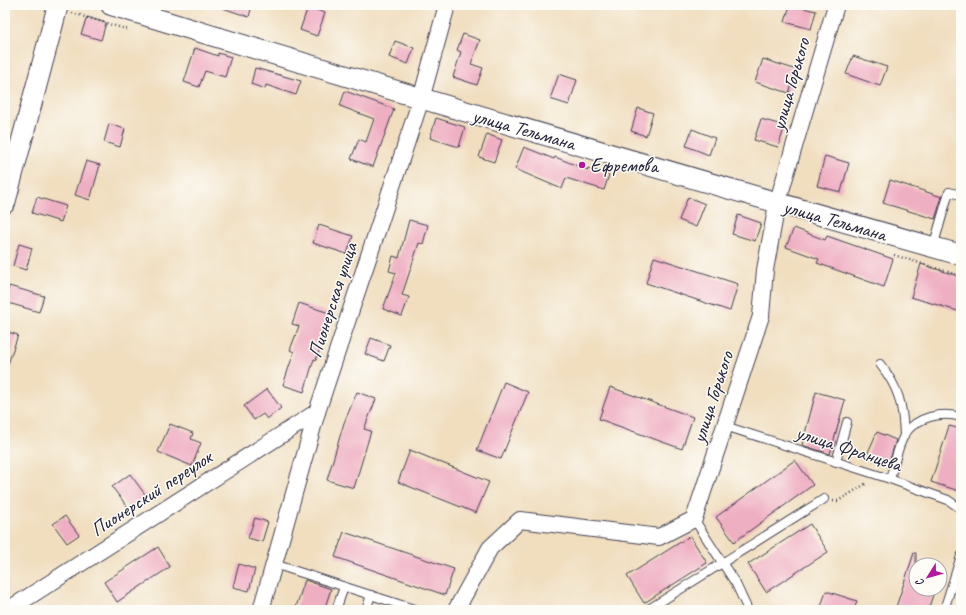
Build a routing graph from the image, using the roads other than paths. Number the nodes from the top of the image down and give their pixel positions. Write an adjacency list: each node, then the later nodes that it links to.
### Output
1 (58, 5): 7 (street)
2 (111, 5): 5 (street, улица Тельмана)
3 (447, 5): 5 (street, Пионерская улица)
4 (836, 5): 8 (street, улица Горького)
5 (421, 99): 8 (street, улица Тельмана); 12 (street, Пионерская улица)
6 (961, 195): 9 (lane)
7 (6, 198)
8 (777, 204): 9 (street, улица Тельмана); 15 (street, улица Горького)
9 (933, 247): 10 (street, улица Тельмана)
10 (961, 255)
11 (880, 364): 16 (lane)
12 (317, 412): 24 (street, Пионерская улица); 28 (street, Пионерский переулок)
13 (961, 417): 16 (lane)
14 (847, 422): 17 (lane)
15 (724, 426): 17 (lane, улица Францева); 21 (street, улица Горького)
16 (904, 435): 18 (lane)
17 (836, 462): 18 (lane, улица Францева)
18 (890, 479): 20 (lane, улица Францева)
19 (824, 499): 23 (lane)
20 (961, 509)
21 (694, 519): 23 (lane); 33 (street)
22 (961, 556): 35 (lane)
23 (722, 562): 27 (lane); 34 (lane)
24 (274, 564): 25 (lane); 29 (street, Пионерская улица)
25 (344, 587): 26 (lane); 30 (lane)
26 (371, 595): 31 (lane); 32 (lane)
27 (649, 609)
28 (8, 610)
29 (261, 610)
30 (336, 610)
31 (366, 610)
32 (417, 610)
33 (456, 610)
34 (748, 610)
35 (944, 610)

